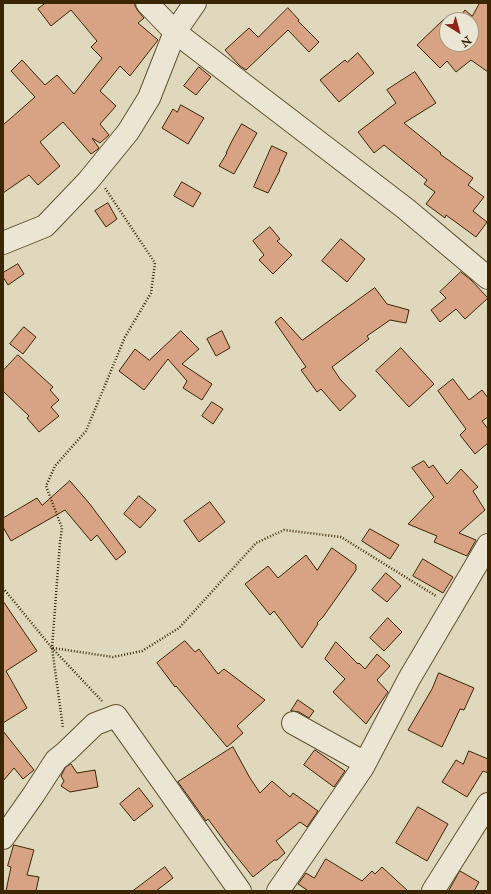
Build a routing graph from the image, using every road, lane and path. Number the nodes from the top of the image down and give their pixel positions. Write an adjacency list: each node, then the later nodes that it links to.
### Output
1 (147, 3): 3 (street)
2 (195, 3): 3 (street)
3 (175, 32): 4 (street); 6 (street)
4 (94, 173): 5 (street); 10 (path)
5 (3, 243)
6 (488, 278)
7 (488, 545): 9 (street)
8 (3, 588): 10 (path)
9 (452, 606): 10 (path); 14 (street)
10 (52, 648): 11 (path); 13 (path)
11 (116, 716): 13 (street); 17 (street)
12 (293, 724): 14 (street)
13 (66, 752): 16 (street)
14 (365, 763): 18 (street)
15 (488, 804): 19 (street)
16 (3, 838)
17 (240, 891)
18 (278, 891)
19 (432, 891)

